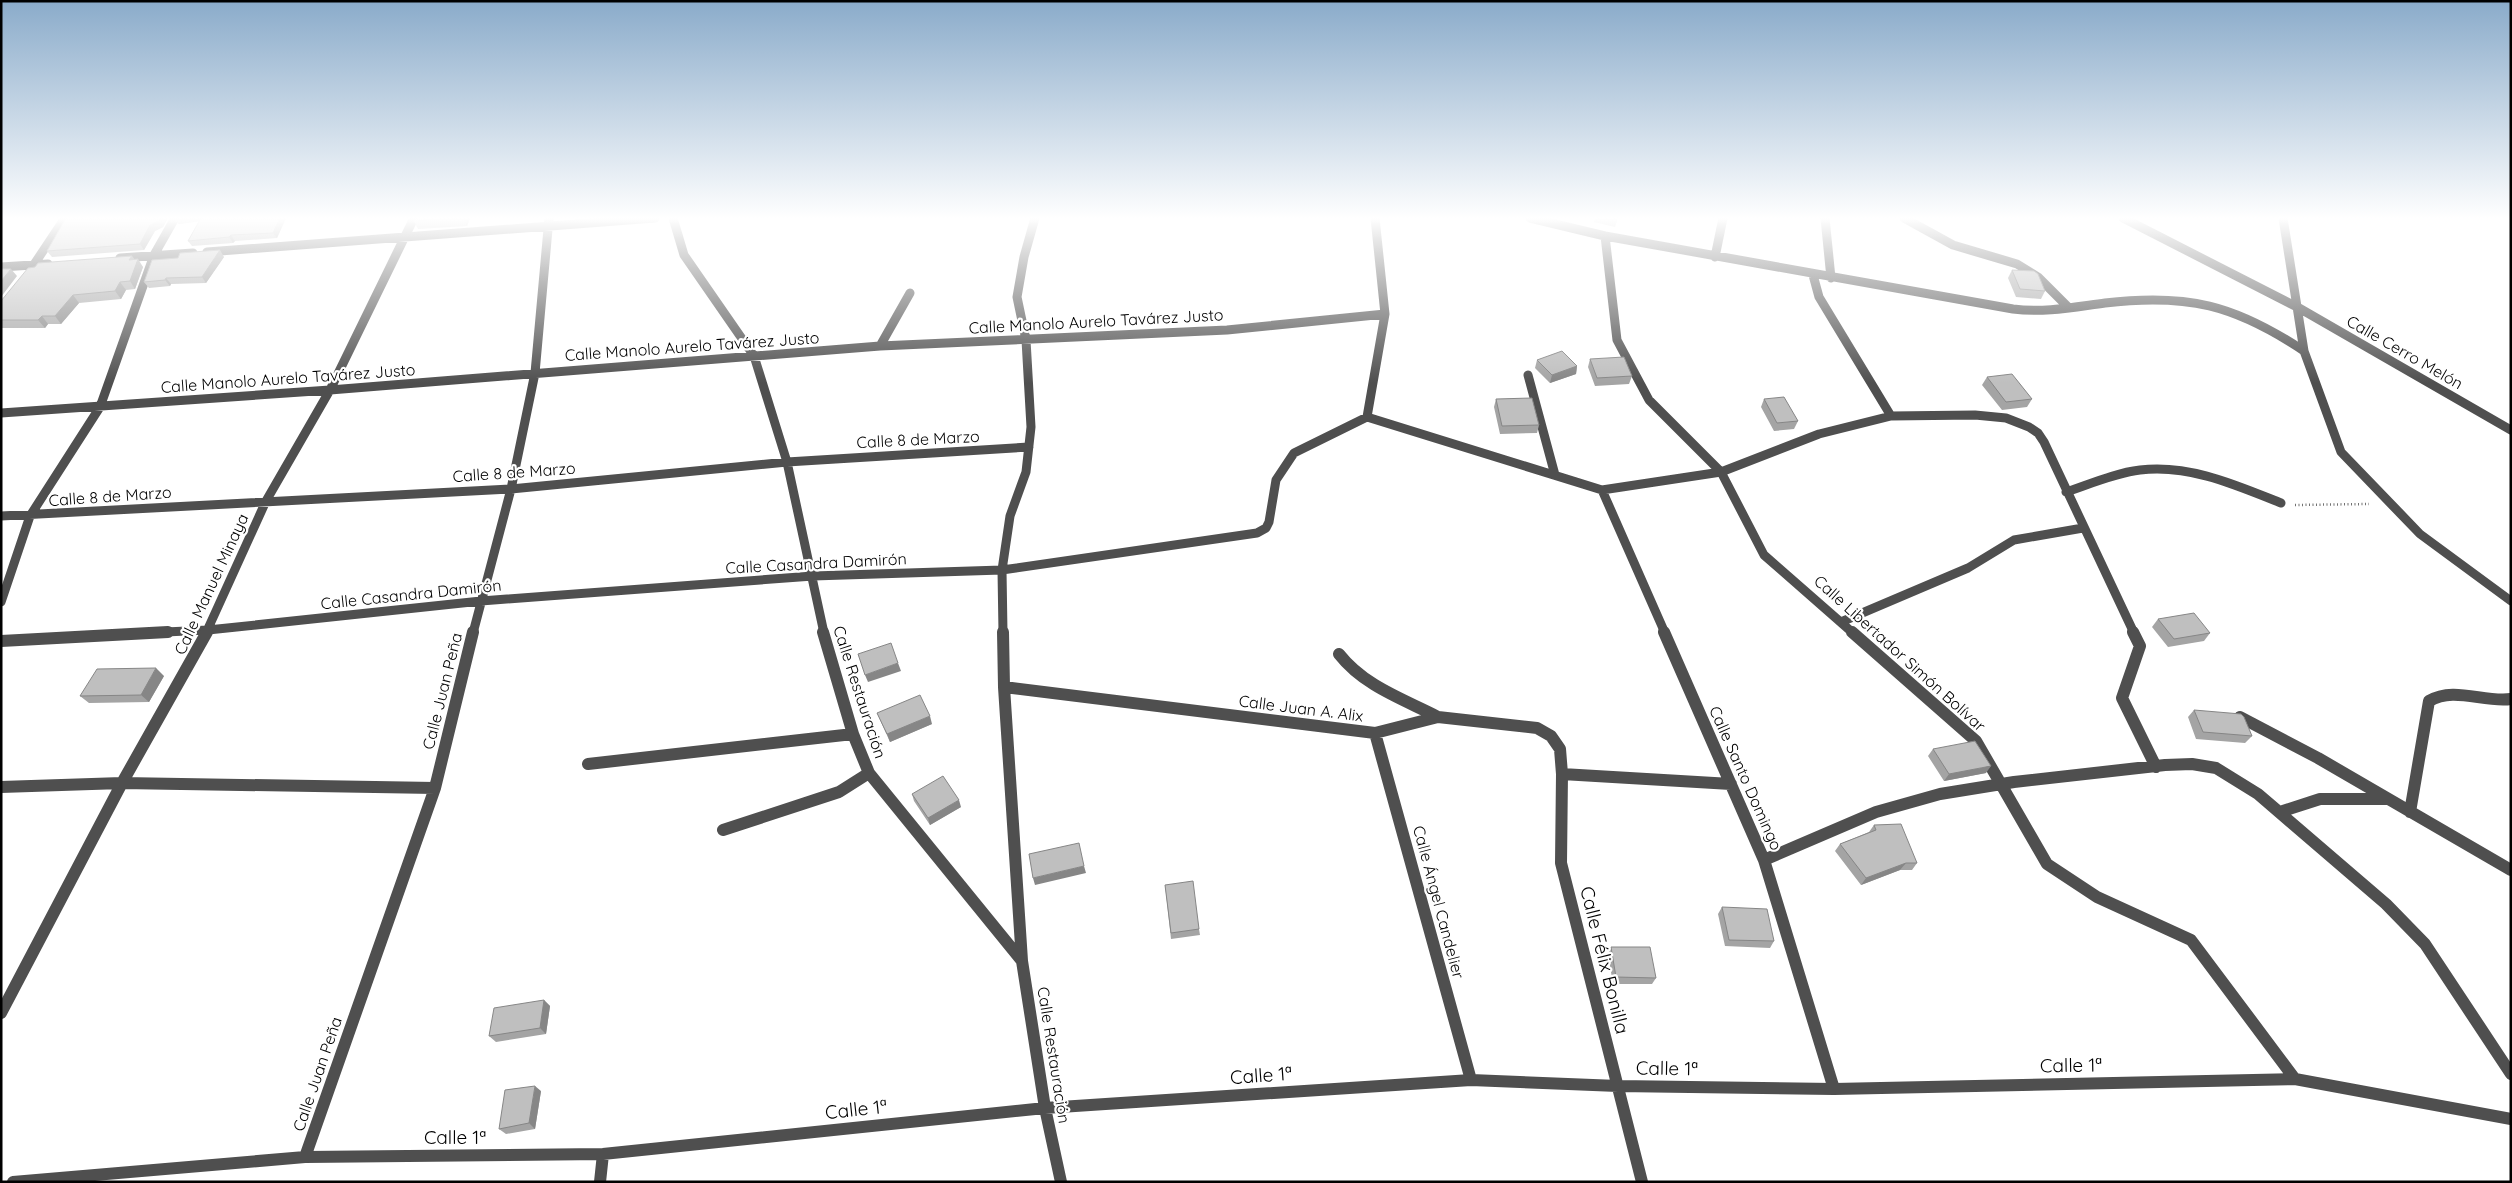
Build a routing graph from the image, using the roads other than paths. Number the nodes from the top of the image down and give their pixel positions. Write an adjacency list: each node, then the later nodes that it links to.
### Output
1 (28, 273): 16 (street)
2 (148, 273): 28 (street)
3 (388, 273): 27 (street, Calle Manuel Minaya)
4 (544, 273): 25 (street, Calle Juan Peña)
5 (697, 273): 24 (street, Calle Restauración)
6 (1021, 273): 21 (street)
7 (1381, 273): 20 (street)
8 (1609, 273): 35 (street, Calle Libertador Simón Bolívar)
9 (1803, 273): 14 (street)
10 (1831, 273): 15 (street)
11 (2032, 273): 18 (street)
12 (2231, 273): 19 (street, Calle Cerro Melón)
13 (2293, 273): 19 (street)
14 (1813, 275): 15 (street); 30 (street)
15 (1832, 278): 18 (street)
16 (23, 279)
17 (910, 293): 22 (street)
18 (2068, 307): 23 (street)
19 (2299, 308): 23 (street); 32 (street, Calle Cerro Melón)
20 (1385, 314): 21 (street, Calle Manolo Aurelo Tavárez Justo); 31 (street)
21 (1026, 340): 22 (street, Calle Manolo Aurelo Tavárez Justo); 33 (street)
22 (880, 346): 24 (street, Calle Manolo Aurelo Tavárez Justo)
23 (2304, 351): 48 (street)
24 (754, 356): 25 (street, Calle Manolo Aurelo Tavárez Justo); 34 (street, Calle Restauración)
25 (535, 373): 27 (street, Calle Manolo Aurelo Tavárez Justo); 37 (street, Calle Juan Peña)
26 (1528, 375): 36 (street)
27 (330, 390): 28 (street, Calle Manolo Aurelo Tavárez Justo); 40 (street, Calle Manuel Minaya)
28 (100, 407): 29 (street, Calle Manolo Aurelo Tavárez Justo); 43 (street)
29 (1, 413)
30 (1891, 416): 35 (street); 39 (street)
31 (1367, 418): 36 (street); 45 (street, Calle Casandra Damirón)
32 (2511, 430)
33 (1029, 447): 34 (street, Calle 8 de Marzo); 45 (street)
34 (787, 462): 37 (street, Calle 8 de Marzo); 46 (street, Calle Restauración)
35 (1721, 472): 38 (street); 50 (street, Calle Libertador Simón Bolívar)
36 (1554, 475): 38 (street)
37 (511, 489): 40 (street, Calle 8 de Marzo); 47 (street, Calle Juan Peña)
38 (1602, 490): 65 (street, Calle Santo Domingo)
39 (2066, 492): 41 (street); 44 (street)
40 (266, 501): 43 (street, Calle 8 de Marzo); 51 (street, Calle Manuel Minaya)
41 (2280, 503)
42 (1, 516): 43 (street, Calle 8 de Marzo)
43 (30, 516): 49 (street)
44 (2083, 528): 50 (street); 61 (street)
45 (1002, 570): 46 (street, Calle Casandra Damirón); 54 (street)
46 (813, 576): 47 (street, Calle Casandra Damirón); 59 (street, Calle Restauración)
47 (480, 601): 51 (street, Calle Casandra Damirón); 68 (street, Calle Juan Peña)
48 (2511, 601)
49 (1, 602)
50 (1841, 622): 66 (street, Calle Libertador Simón Bolívar)
51 (208, 630): 52 (street, Calle Casandra Damirón); 64 (street, Calle Manuel Minaya)
52 (1, 641)
53 (1339, 654): 56 (street)
54 (1004, 687): 58 (street, Calle Juan A. Alix); 75 (street)
55 (2511, 698): 71 (street)
56 (1438, 717): 58 (street, Calle Juan A. Alix); 63 (street, Calle Juan A. Alix)
57 (2240, 717): 69 (street)
58 (1375, 733): 79 (street, Calle Ángel Candelier)
59 (853, 734): 60 (street); 62 (street, Calle Restauración)
60 (588, 764)
61 (2156, 767): 66 (street); 70 (street)
62 (869, 773): 72 (street); 75 (street, Calle Restauración)
63 (1562, 774): 65 (street); 80 (street, Calle Félix Bonilla)
64 (122, 783): 67 (street); 68 (street); 76 (street, Calle Manuel Minaya)
65 (1731, 784): 73 (street, Calle Santo Domingo)
66 (2000, 784): 73 (street); 78 (street, Calle Libertador Simón Bolívar)
67 (1, 786)
68 (435, 788): 85 (street, Calle Juan Peña)
69 (2388, 799): 70 (street); 71 (street)
70 (2280, 812): 77 (street)
71 (2410, 812): 74 (street)
72 (723, 830)
73 (1764, 860): 81 (street, Calle Santo Domingo)
74 (2511, 870)
75 (1022, 961): 82 (street, Calle Restauración)
76 (1, 1013)
77 (2511, 1074)
78 (2296, 1079): 81 (street, Calle 1ª); 83 (street, Calle 1ª)
79 (1471, 1080): 80 (street, Calle 1ª); 82 (street, Calle 1ª)
80 (1618, 1086): 81 (street, Calle 1ª); 89 (street, Calle Félix Bonilla)
81 (1834, 1089)
82 (1045, 1108): 84 (street, Calle 1ª); 88 (street, Calle Restauración)
83 (2511, 1119)
84 (603, 1154): 85 (street, Calle 1ª); 87 (street)
85 (305, 1156): 86 (street, Calle 1ª)
86 (13, 1182)
87 (600, 1182)
88 (1061, 1182)
89 (1642, 1182)

